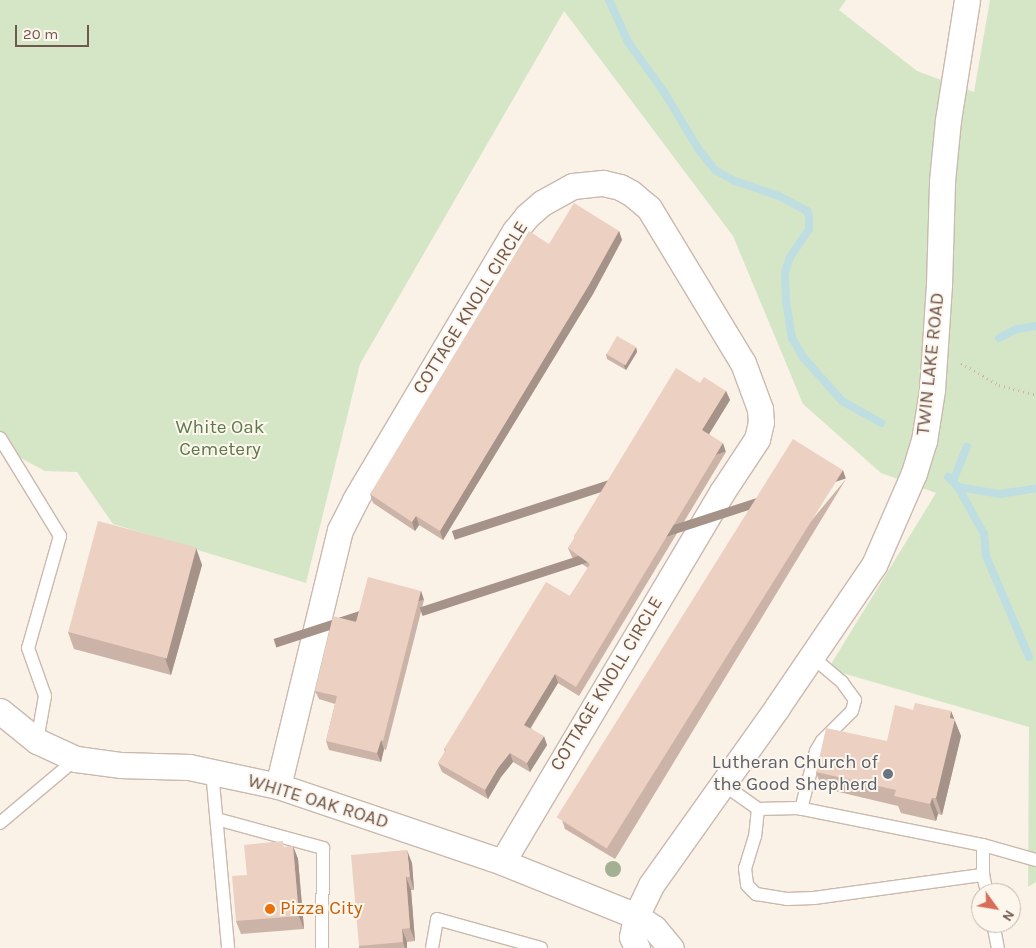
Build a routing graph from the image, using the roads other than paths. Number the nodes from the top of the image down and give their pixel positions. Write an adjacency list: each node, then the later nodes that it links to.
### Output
1 (967, 0): 3 (street, TWIN LAKE ROAD)
2 (0, 438): 5 (lane)
3 (812, 656): 8 (street, TWIN LAKE ROAD); 11 (lane)
4 (0, 711): 5 (street, WHITE OAK ROAD)
5 (37, 741): 6 (street, WHITE OAK ROAD)
6 (76, 759): 7 (street, WHITE OAK ROAD); 13 (lane)
7 (212, 771): 9 (street, WHITE OAK ROAD); 12 (lane)
8 (723, 784): 10 (lane); 19 (street, TWIN LAKE ROAD)
9 (278, 786): 16 (street, WHITE OAK ROAD); 16 (street, COTTAGE KNOLL CIRCLE)
10 (758, 809): 11 (lane); 17 (lane)
11 (802, 809): 14 (lane)
12 (216, 819): 21 (lane); 22 (lane)
13 (0, 823)
14 (983, 845): 15 (lane); 17 (lane)
15 (1036, 860)
16 (502, 862): 19 (street, WHITE OAK ROAD)
17 (983, 874): 18 (lane)
18 (985, 883)
19 (636, 916): 25 (street); 26 (street, WHITE OAK ROAD)
20 (995, 933): 27 (lane)
21 (228, 948)
22 (322, 948)
23 (432, 948): 24 (lane)
24 (541, 948)
25 (637, 948)
26 (671, 948)
27 (998, 948)

